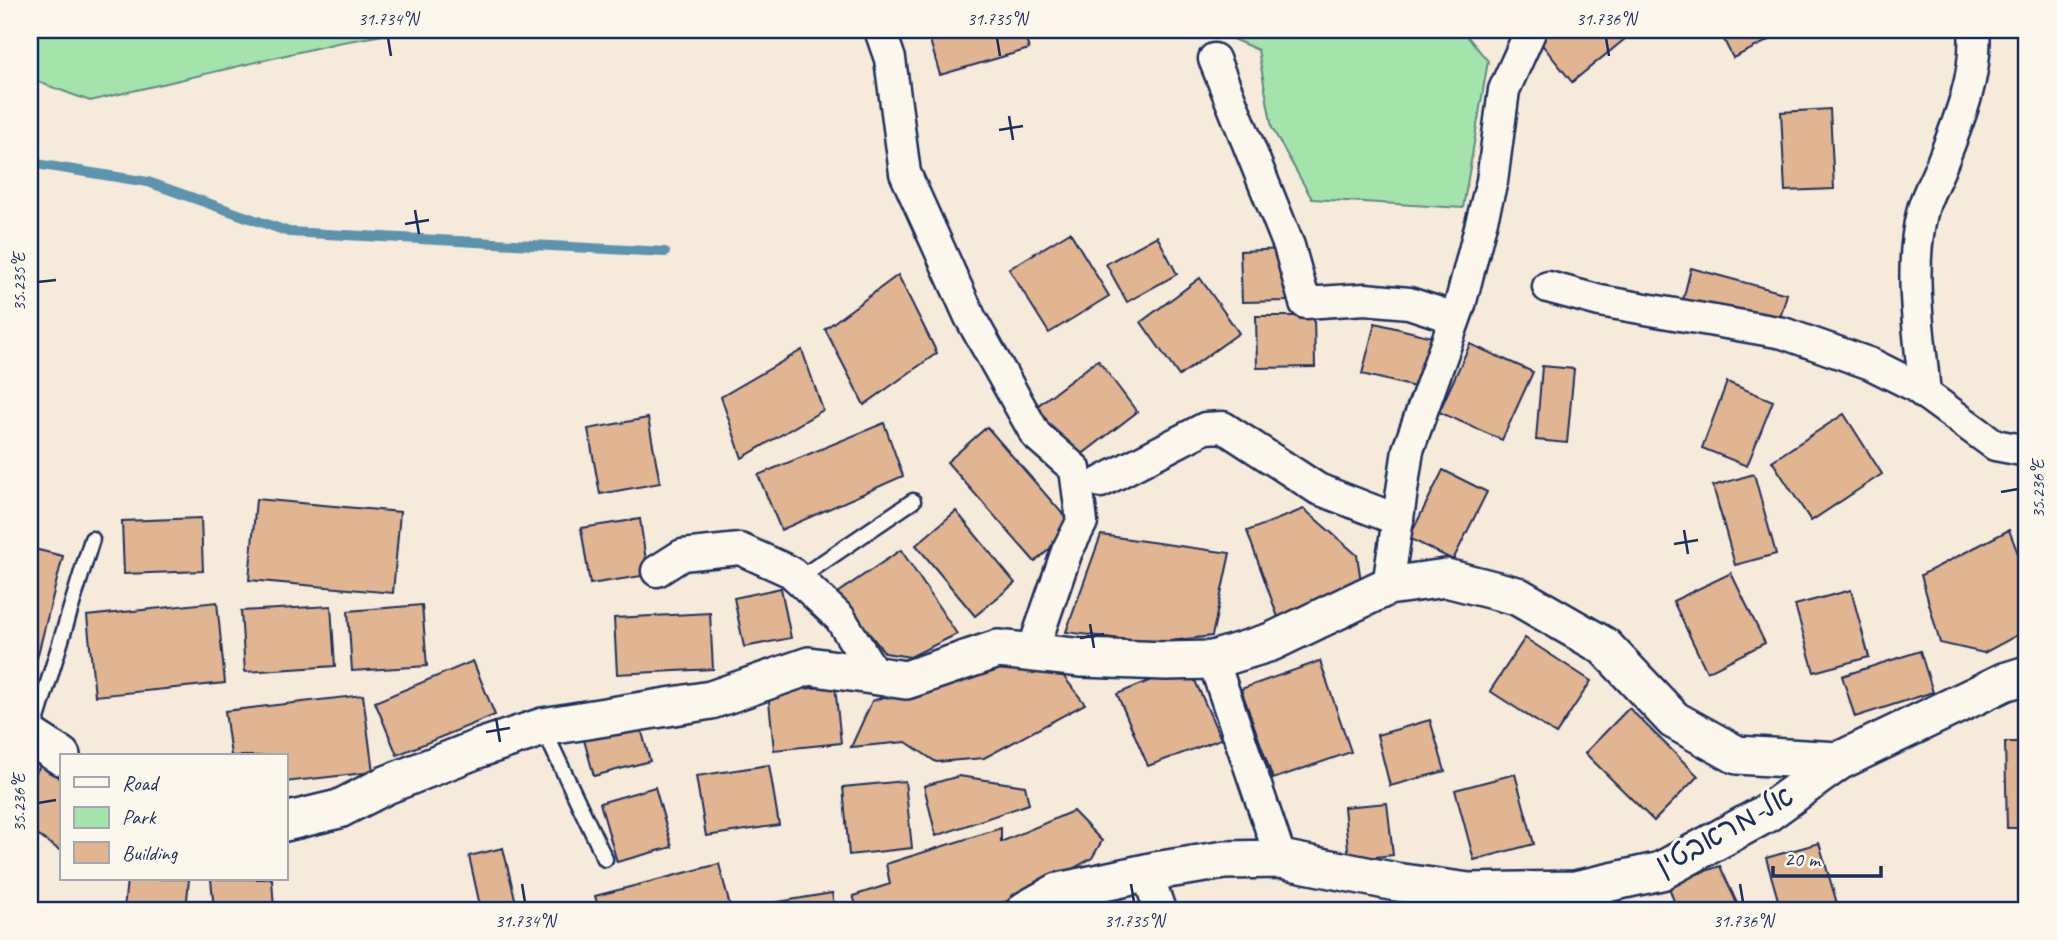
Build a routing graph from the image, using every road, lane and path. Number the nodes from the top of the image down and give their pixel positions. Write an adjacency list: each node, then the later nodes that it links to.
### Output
1 (880, 30): 16 (street)
2 (1531, 30): 6 (street)
3 (1974, 30): 7 (street)
4 (1214, 59): 6 (street)
5 (1548, 287): 7 (street)
6 (1455, 318): 11 (street)
7 (1925, 394): 8 (street)
8 (2027, 452)
9 (1101, 482): 11 (street)
10 (913, 501): 14 (lane)
11 (1398, 520): 15 (street)
12 (92, 539): 21 (lane)
13 (657, 570): 14 (street)
14 (798, 579): 19 (street)
15 (1388, 586): 17 (street); 22 (street)
16 (1032, 653): 17 (street); 19 (street)
17 (1213, 660): 25 (street)
18 (2027, 675): 22 (street, אל-מראבטין)
19 (876, 676): 20 (street)
20 (543, 727): 23 (street); 24 (lane)
21 (41, 743)
22 (1839, 761): 25 (street, אל-מראבטין)
23 (287, 822)
24 (604, 859)
25 (1280, 859): 26 (street, אל-מראבטין)
26 (1147, 873): 27 (street, אל-מראבטין); 28 (street)
27 (1026, 910)
28 (1160, 910)

